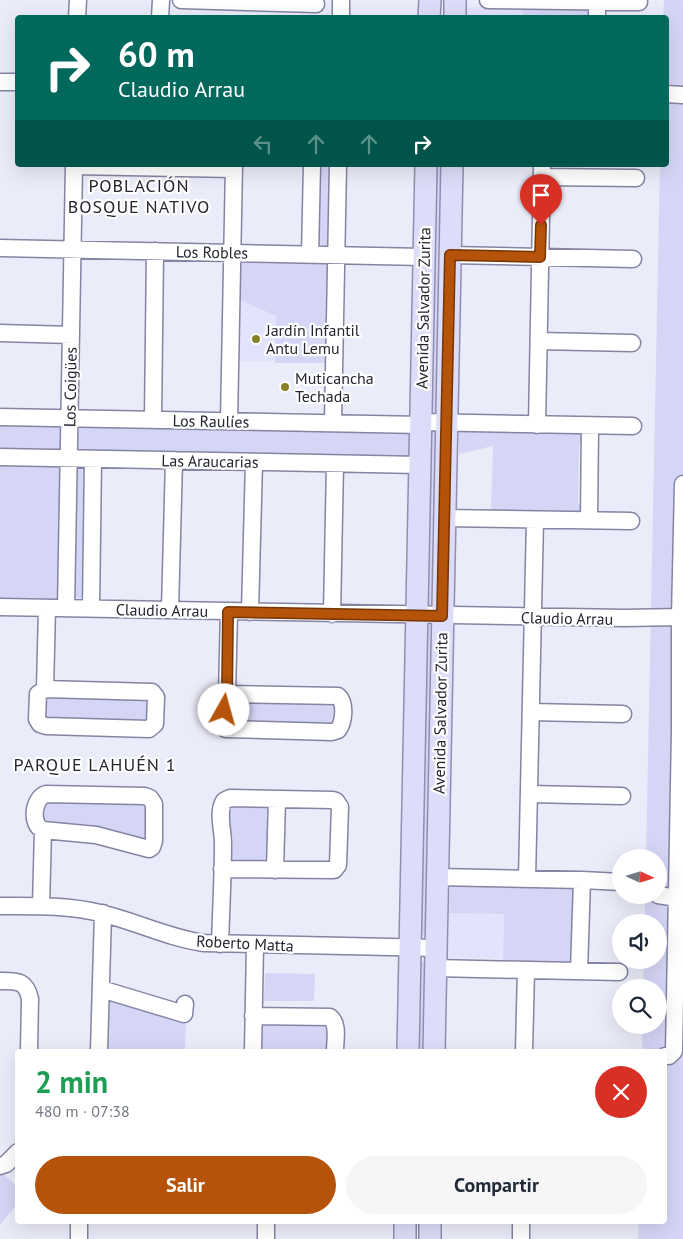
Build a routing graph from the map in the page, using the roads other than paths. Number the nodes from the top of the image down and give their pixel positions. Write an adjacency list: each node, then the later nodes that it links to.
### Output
1 (78, 0): 12 (street)
2 (161, 0): 13 (street)
3 (181, 0): 10 (street)
4 (341, 0): 14 (street)
5 (430, 0): 15 (main road)
6 (455, 0): 16 (main road)
7 (488, 0): 8 (street)
8 (546, 0): 11 (street)
9 (639, 2): 11 (street)
10 (315, 7)
11 (597, 10)
12 (77, 15)
13 (160, 15)
14 (341, 15)
15 (429, 15)
16 (455, 15)
17 (0, 82): 18 (street)
18 (15, 82)
19 (74, 167): 28 (street, Los Coigües)
20 (234, 167): 30 (street)
21 (312, 167): 31 (street)
22 (338, 167): 32 (street)
23 (426, 167): 34 (main road, Avenida Salvador Zurita)
24 (452, 167): 33 (main road, Avenida Salvador Zurita)
25 (542, 171): 26 (street); 35 (street)
26 (636, 178)
27 (0, 248): 28 (street, Los Robles)
28 (72, 249): 29 (street, Los Robles); 38 (street, Los Coigües)
29 (155, 251): 30 (street, Los Robles); 43 (street)
30 (232, 253): 31 (street, Los Robles); 44 (street)
31 (310, 254): 32 (street, Los Robles)
32 (336, 255): 34 (street, Los Robles); 45 (street)
33 (450, 255): 35 (street); 47 (main road, Avenida Salvador Zurita)
34 (424, 257): 46 (main road, Avenida Salvador Zurita)
35 (540, 257): 36 (street); 39 (street)
36 (633, 259)
37 (0, 333): 38 (street)
38 (71, 336): 42 (street, Los Coigües)
39 (539, 341): 40 (street); 48 (street)
40 (632, 343)
41 (0, 417): 42 (street, Los Raulíes)
42 (69, 418): 43 (street, Los Raulíes); 52 (street, Los Coigües)
43 (153, 419): 44 (street, Los Raulíes)
44 (229, 421): 45 (street, Los Raulíes)
45 (333, 423): 46 (street, Los Raulíes)
46 (421, 423): 47 (street, Los Raulíes); 57 (main road, Avenida Salvador Zurita)
47 (446, 423): 48 (street, Los Raulíes); 59 (main road, Avenida Salvador Zurita)
48 (537, 425): 49 (street, Los Raulíes)
49 (590, 426): 50 (street, Los Raulíes); 61 (street)
50 (633, 426)
51 (0, 457): 52 (street, Las Araucarias)
52 (69, 458): 53 (street, Las Araucarias); 65 (street, Los Coigües)
53 (93, 458): 54 (street, Las Araucarias); 66 (street)
54 (174, 460): 55 (street, Las Araucarias); 67 (street)
55 (254, 462): 56 (street, Las Araucarias); 69 (street)
56 (335, 464): 57 (street, Las Araucarias); 70 (street)
57 (420, 465): 71 (main road, Avenida Salvador Zurita)
58 (683, 484): 74 (street)
59 (444, 518): 60 (street); 72 (main road, Avenida Salvador Zurita)
60 (535, 520): 61 (street); 73 (street)
61 (589, 520): 62 (street)
62 (632, 521)
63 (0, 607): 64 (street, Claudio Arrau)
64 (47, 608): 65 (street, Claudio Arrau); 75 (street)
65 (66, 608): 66 (street, Claudio Arrau)
66 (91, 609): 67 (street, Claudio Arrau)
67 (170, 610): 68 (street, Claudio Arrau)
68 (228, 612): 69 (street, Claudio Arrau); 76 (street)
69 (250, 612): 70 (street, Claudio Arrau)
70 (332, 614): 71 (street, Claudio Arrau)
71 (417, 615): 72 (street, Claudio Arrau); 96 (main road, Avenida Salvador Zurita)
72 (442, 616): 73 (street, Claudio Arrau); 85 (main road, Avenida Salvador Zurita)
73 (533, 617): 74 (street, Claudio Arrau); 77 (street)
74 (680, 617): 90 (street)
75 (45, 689): 75 (street)
76 (227, 694): 76 (street)
77 (531, 712): 78 (street); 79 (street)
78 (623, 714)
79 (529, 794): 80 (street); 86 (street)
80 (622, 796)
81 (277, 799): 83 (street); 84 (street); 84 (street)
82 (43, 830): 82 (street); 92 (street)
83 (222, 869): 84 (street); 94 (street)
84 (275, 870)
85 (437, 877): 86 (street); 97 (main road, Avenida Salvador Zurita)
86 (527, 879): 87 (street)
87 (582, 880): 88 (street); 99 (street)
88 (612, 882)
89 (668, 897): 90 (street)
90 (677, 898): 112 (street)
91 (0, 906): 92 (street, Roberto Matta)
92 (41, 906): 93 (street, Roberto Matta)
93 (103, 913): 94 (street, Roberto Matta); 102 (street)
94 (220, 944): 95 (street, Roberto Matta)
95 (255, 945): 96 (street, Roberto Matta); 104 (street)
96 (410, 948): 97 (street, Roberto Matta); 109 (main road, Avenida Salvador Zurita)
97 (435, 958): 98 (street, Roberto Matta); 110 (main road, Avenida Salvador Zurita)
98 (526, 970): 99 (street, Roberto Matta); 111 (street)
99 (580, 971): 100 (street, Roberto Matta)
100 (619, 972)
101 (0, 981): 105 (street)
102 (101, 989): 103 (street); 106 (street)
103 (185, 1004)
104 (253, 1016): 107 (street); 108 (street)
105 (29, 1049)
106 (99, 1049)
107 (252, 1049)
108 (335, 1049)
109 (408, 1049)
110 (434, 1049)
111 (524, 1049)
112 (667, 1056)
113 (15, 1155): 114 (street)
114 (0, 1166)
115 (79, 1224): 120 (street)
116 (266, 1224): 121 (street)
117 (405, 1224): 122 (main road)
118 (430, 1224): 123 (main road)
119 (521, 1224): 124 (street)
120 (79, 1239)
121 (266, 1239)
122 (405, 1239)
123 (430, 1239)
124 (521, 1239)

